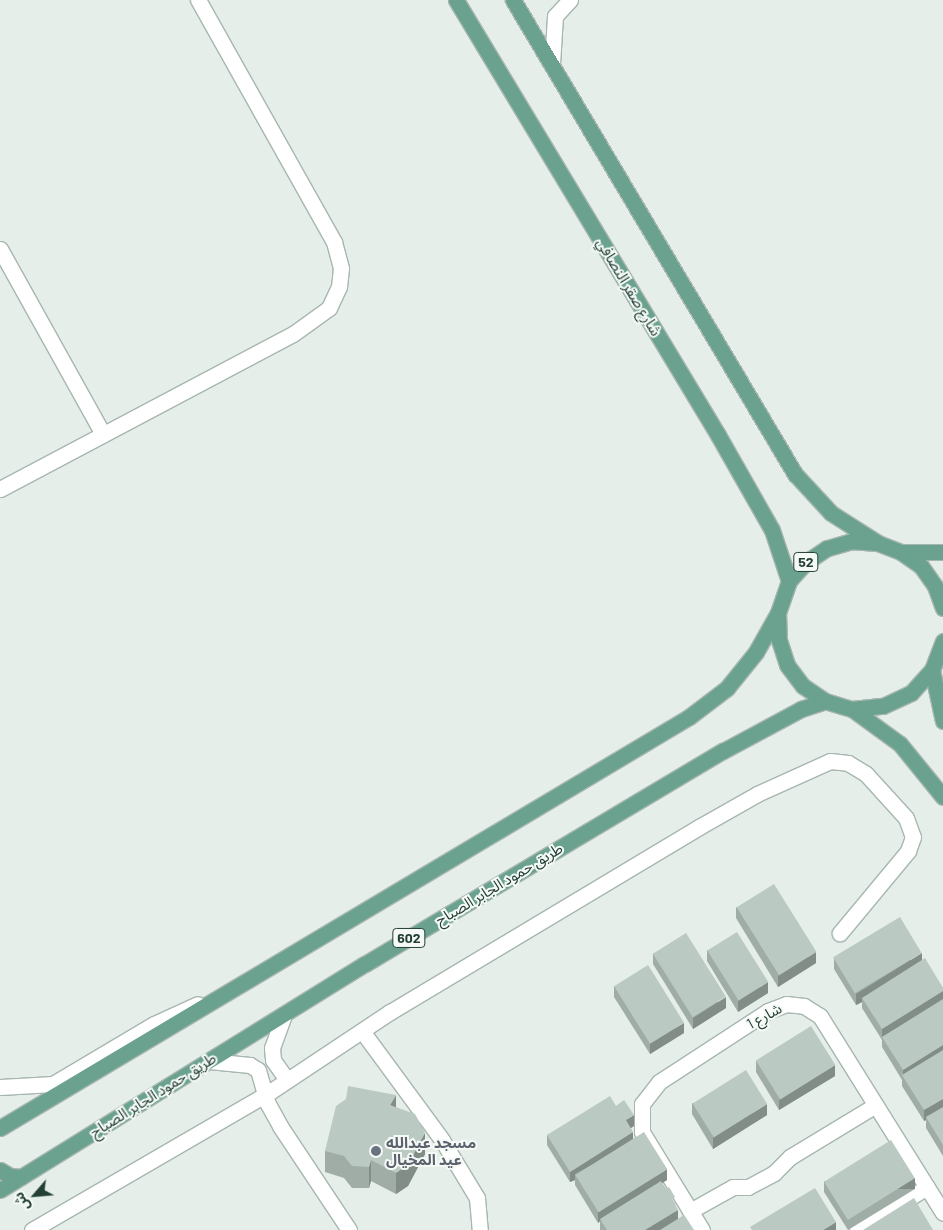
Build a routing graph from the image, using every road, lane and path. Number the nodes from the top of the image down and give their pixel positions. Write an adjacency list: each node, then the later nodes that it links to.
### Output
1 (198, 0): 7 (street)
2 (456, 0): 12 (main road, شارع صقر النصافي)
3 (513, 0): 5 (main road)
4 (570, 0): 5 (street)
5 (552, 64): 9 (main road)
6 (0, 250): 7 (street)
7 (103, 434): 8 (street)
8 (0, 489)
9 (878, 543): 10 (main road, 52); 12 (main road, 52)
10 (901, 552): 11 (main road); 13 (main road, 52)
11 (943, 552)
12 (789, 581): 14 (main road, 52)
13 (943, 608)
14 (778, 613): 17 (main road, 52); 22 (main road)
15 (943, 641): 16 (main road, 52)
16 (932, 670): 18 (main road, 52); 19 (main road)
17 (825, 701): 18 (main road, 52); 23 (main road, طريق حمود الجابر الصباح / 602)
18 (852, 708): 20 (main road, 52)
19 (943, 721)
20 (943, 797)
21 (840, 933): 24 (street)
22 (236, 989): 27 (street); 30 (main road)
23 (284, 1014): 25 (main road, طريق حمود الجابر الصباح / 602); 26 (street)
24 (362, 1031): 26 (street); 39 (street)
25 (209, 1061): 28 (street); 32 (main road, طريق حمود الجابر الصباح / 602)
26 (287, 1080): 28 (street)
27 (0, 1087)
28 (264, 1095): 37 (street); 38 (street)
29 (876, 1105): 33 (street, شارع 1); 35 (street); 35 (street, شارع 1)
30 (0, 1128)
31 (0, 1170): 32 (main road)
32 (21, 1177): 34 (main road, طريق حمود الجابر الصباح / 602)
33 (927, 1187): 36 (street, شارع 1); 41 (street)
34 (0, 1190)
35 (690, 1211): 40 (street, شارع 1)
36 (943, 1213)
37 (32, 1230)
38 (349, 1230)
39 (480, 1230)
40 (702, 1230)
41 (857, 1230)

